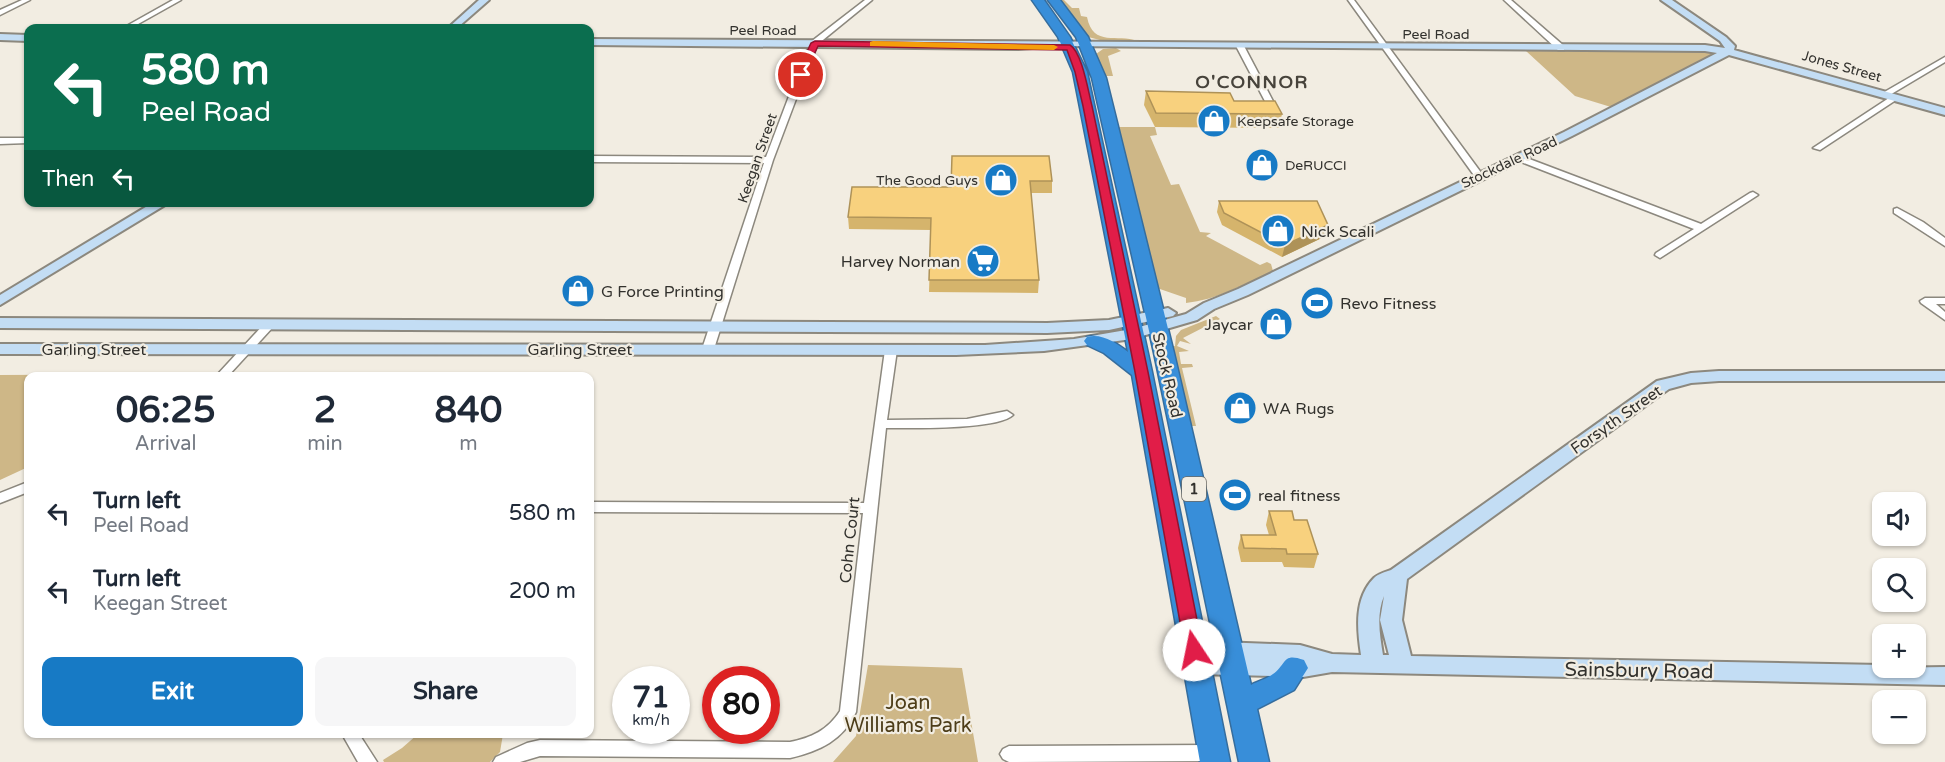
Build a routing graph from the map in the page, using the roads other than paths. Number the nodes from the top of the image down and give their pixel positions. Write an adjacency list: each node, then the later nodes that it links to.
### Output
1 (27, 0): 10 (street)
2 (178, 0): 11 (street)
3 (484, 0): 12 (street)
4 (869, 0): 16 (street, Keegan Street)
5 (1038, 0): 17 (highway, Stock Road / 1)
6 (1054, 0): 17 (highway, Stock Road / 1)
7 (1351, 0): 19 (street)
8 (1507, 0): 20 (street)
9 (1666, 0): 21 (street)
10 (0, 13)
11 (135, 24)
12 (457, 24)
13 (0, 37): 14 (street)
14 (24, 38)
15 (594, 42): 16 (street, Peel Road)
16 (815, 43): 17 (street, Peel Road); 31 (street, Keegan Street)
17 (1077, 45): 18 (street, Peel Road); 42 (highway, Stock Road / 1); 45 (highway, Stock Road / 1)
18 (1240, 46): 19 (street, Peel Road); 24 (street)
19 (1385, 47): 20 (street, Peel Road); 32 (street)
20 (1561, 48): 21 (street, Peel Road)
21 (1729, 51): 23 (street, Jones Street); 29 (street, Stockdale Road)
22 (1945, 59): 23 (street)
23 (1890, 96): 25 (street, Jones Street); 28 (street)
24 (1271, 105)
25 (1945, 112)
26 (0, 141): 27 (street)
27 (24, 141)
28 (1817, 148)
29 (1519, 158): 32 (street, Stockdale Road); 36 (street)
30 (594, 159): 31 (street)
31 (769, 160): 46 (street, Keegan Street)
32 (1479, 176): 42 (street, Stockdale Road)
33 (1754, 195): 36 (street)
34 (156, 207): 39 (street)
35 (1897, 211): 37 (street)
36 (1701, 228): 38 (street)
37 (1945, 243)
38 (1660, 255)
39 (0, 301)
40 (1945, 301): 41 (street)
41 (1945, 317)
42 (1156, 322): 45 (street, Garling Street); 63 (highway, Stock Road / 1)
43 (0, 323): 44 (street, Garling Street)
44 (269, 325): 46 (street, Garling Street); 48 (street)
45 (1132, 327): 46 (street, Garling Street); 47 (street, Garling Street); 53 (highway, Stock Road / 1)
46 (715, 328): 50 (street, Keegan Street)
47 (1094, 341): 51 (street, Garling Street); 53 (highway)
48 (248, 348): 49 (street, Garling Street); 50 (street, Garling Street); 52 (street)
49 (0, 349)
50 (708, 349): 51 (street, Garling Street)
51 (891, 350): 56 (street, Cohn Court)
52 (226, 372)
53 (1142, 372): 62 (highway, Stock Road / 1)
54 (1945, 376): 61 (street, Forsyth Street)
55 (1007, 416): 56 (street)
56 (880, 424): 60 (street, Cohn Court)
57 (24, 489): 58 (street)
58 (0, 498)
59 (594, 507): 60 (street)
60 (870, 508): 74 (street, Cohn Court)
61 (1398, 575): 65 (street, Forsyth Street); 66 (street)
62 (1195, 658): 63 (street, Sainsbury Road); 72 (highway, Stock Road / 1)
63 (1231, 658): 64 (street, Sainsbury Road); 67 (street, Sainsbury Road); 69 (highway, Stock Road / 1)
64 (1332, 663): 65 (street, Sainsbury Road); 67 (street, Sainsbury Road)
65 (1373, 664): 66 (street, Sainsbury Road)
66 (1402, 665): 68 (street, Sainsbury Road)
67 (1294, 668): 69 (highway)
68 (1945, 676)
69 (1241, 702): 75 (highway, Stock Road / 1)
70 (353, 738): 73 (street)
71 (1009, 753): 72 (street)
72 (1214, 757)
73 (368, 762)
74 (502, 762)
75 (1254, 762)

